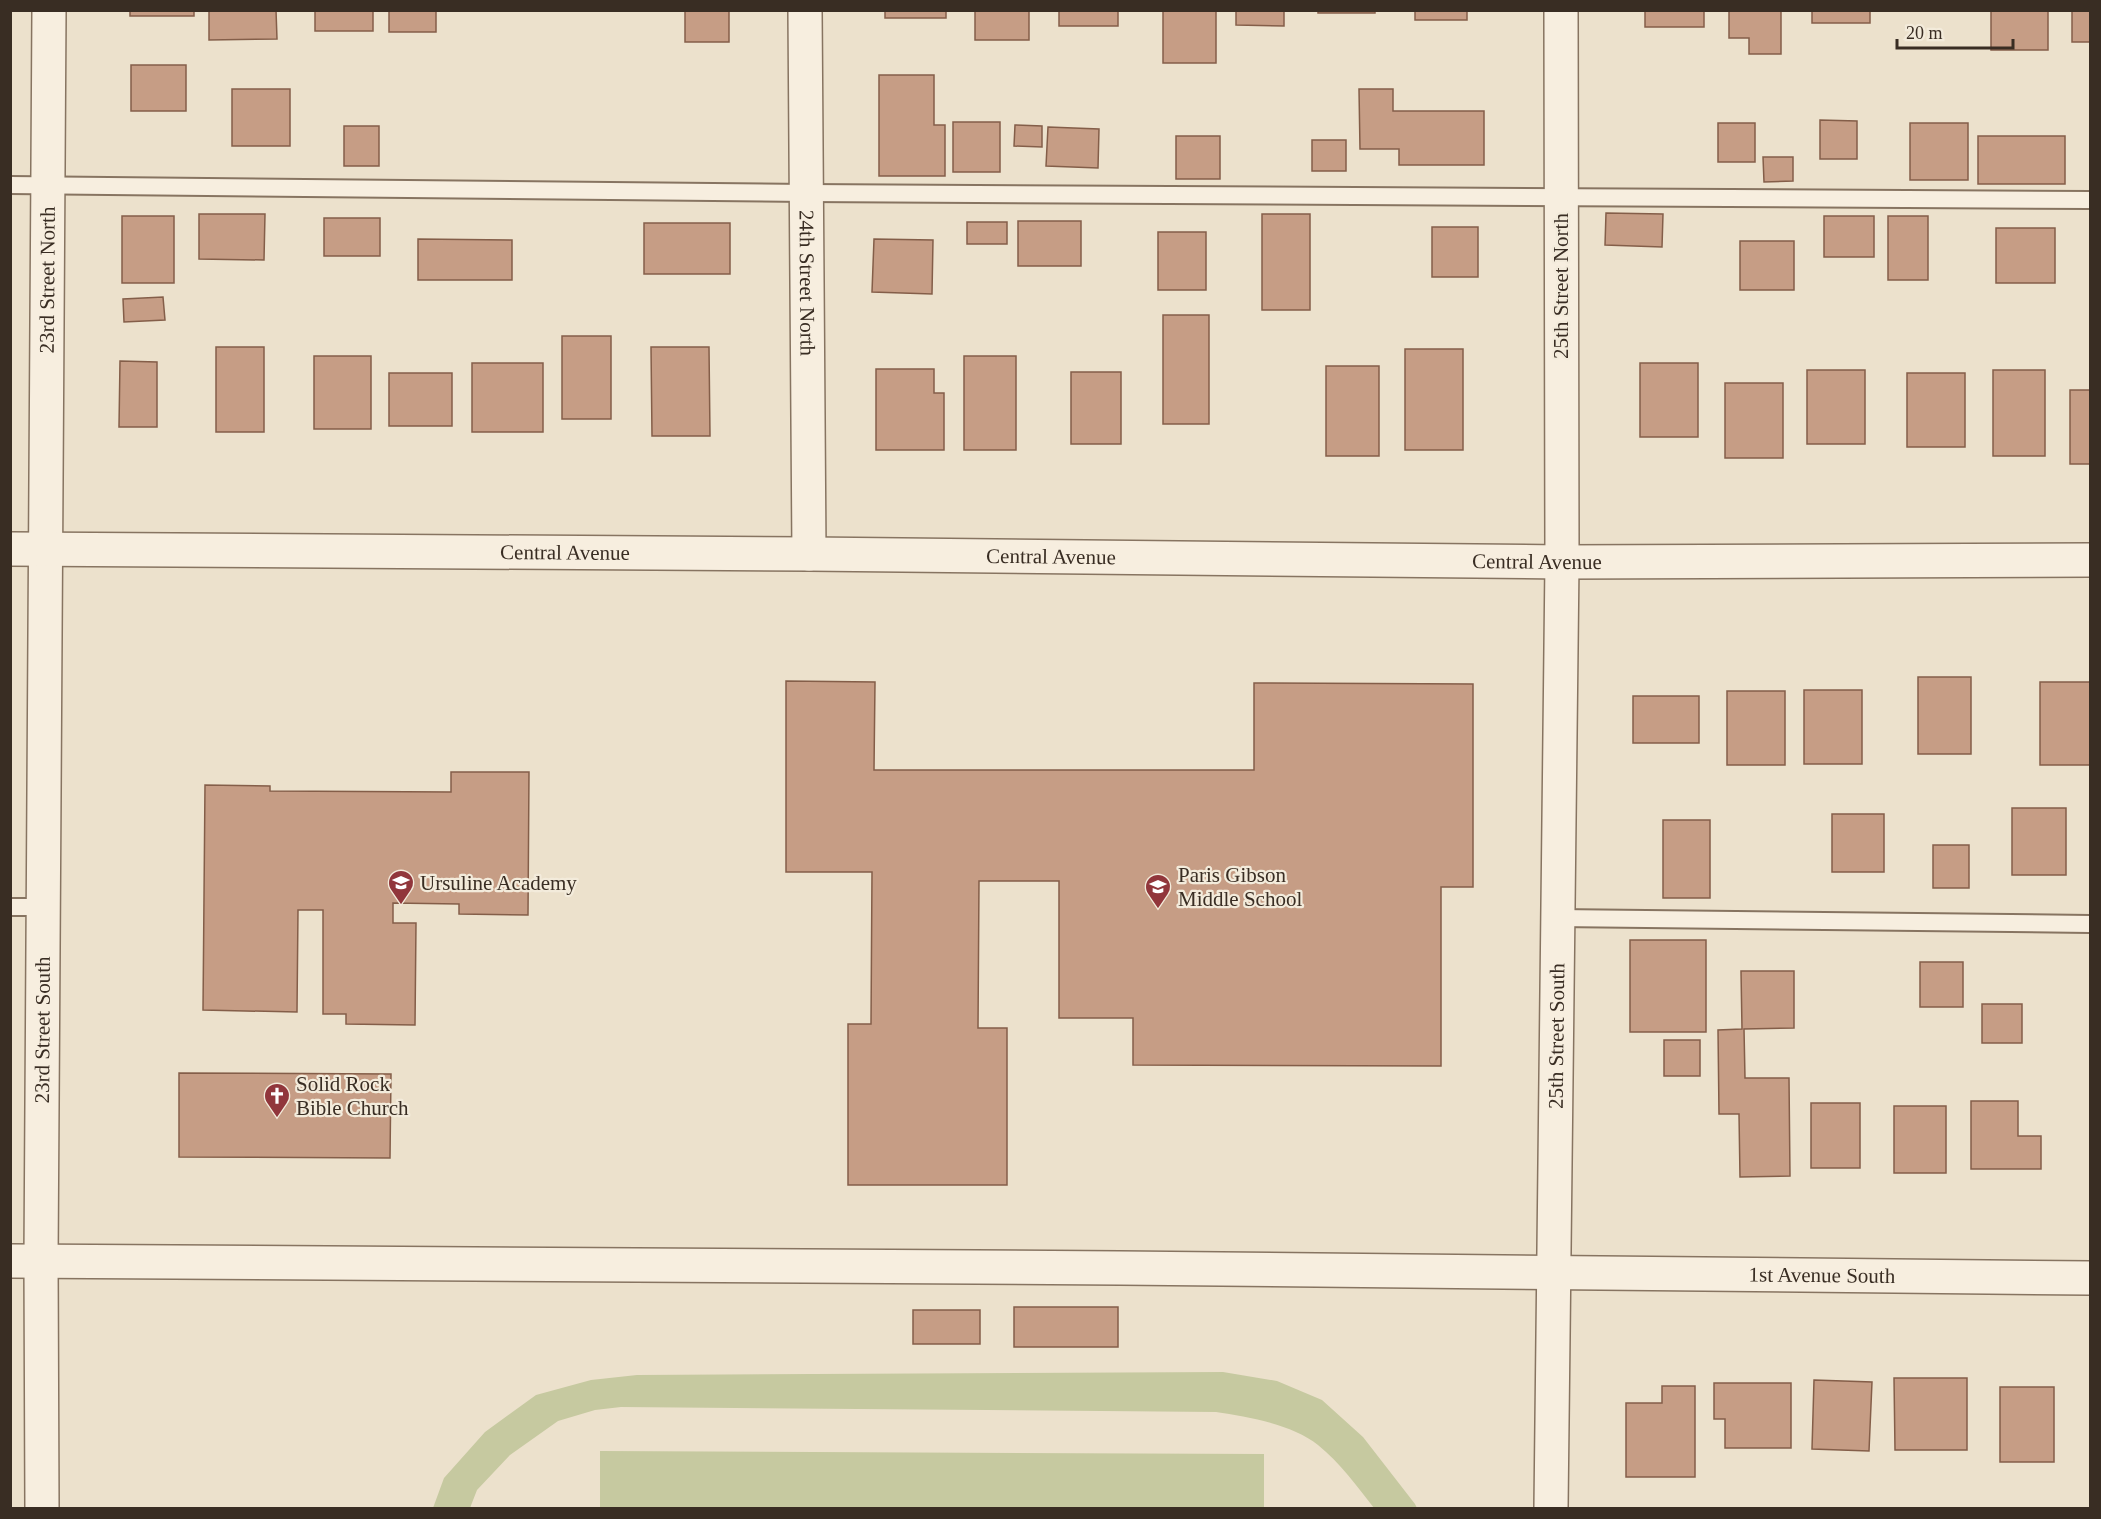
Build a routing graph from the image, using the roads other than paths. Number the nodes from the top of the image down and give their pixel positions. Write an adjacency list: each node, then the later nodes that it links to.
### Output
1 (49, 10): 5 (street, 23rd Street North)
2 (806, 10): 6 (street, 24th Street North)
3 (1561, 10): 7 (street, 25th Street North)
4 (10, 185): 5 (lane)
5 (48, 186): 6 (lane); 10 (street, 23rd Street North)
6 (807, 193): 7 (lane); 11 (street, 24th Street North)
7 (1561, 197): 8 (lane); 13 (street, 25th Street North)
8 (2091, 200)
9 (10, 549): 10 (street, Central Avenue)
10 (47, 549): 11 (street, Central Avenue); 15 (street, 23rd Street South)
11 (809, 554): 13 (street, Central Avenue)
12 (2091, 560): 13 (street, Central Avenue)
13 (1562, 562): 16 (street, 25th Street South)
14 (10, 907): 15 (lane)
15 (44, 907): 18 (street, 23rd Street South)
16 (1557, 918): 17 (lane); 19 (street, 25th Street South)
17 (2091, 924)
18 (26, 1261): 19 (street, 1st Avenue South); 21 (street, 23rd Street South)
19 (1553, 1273): 20 (street, 1st Avenue South); 22 (street, 25th Street South)
20 (2091, 1278)
21 (42, 1509)
22 (1551, 1509)

